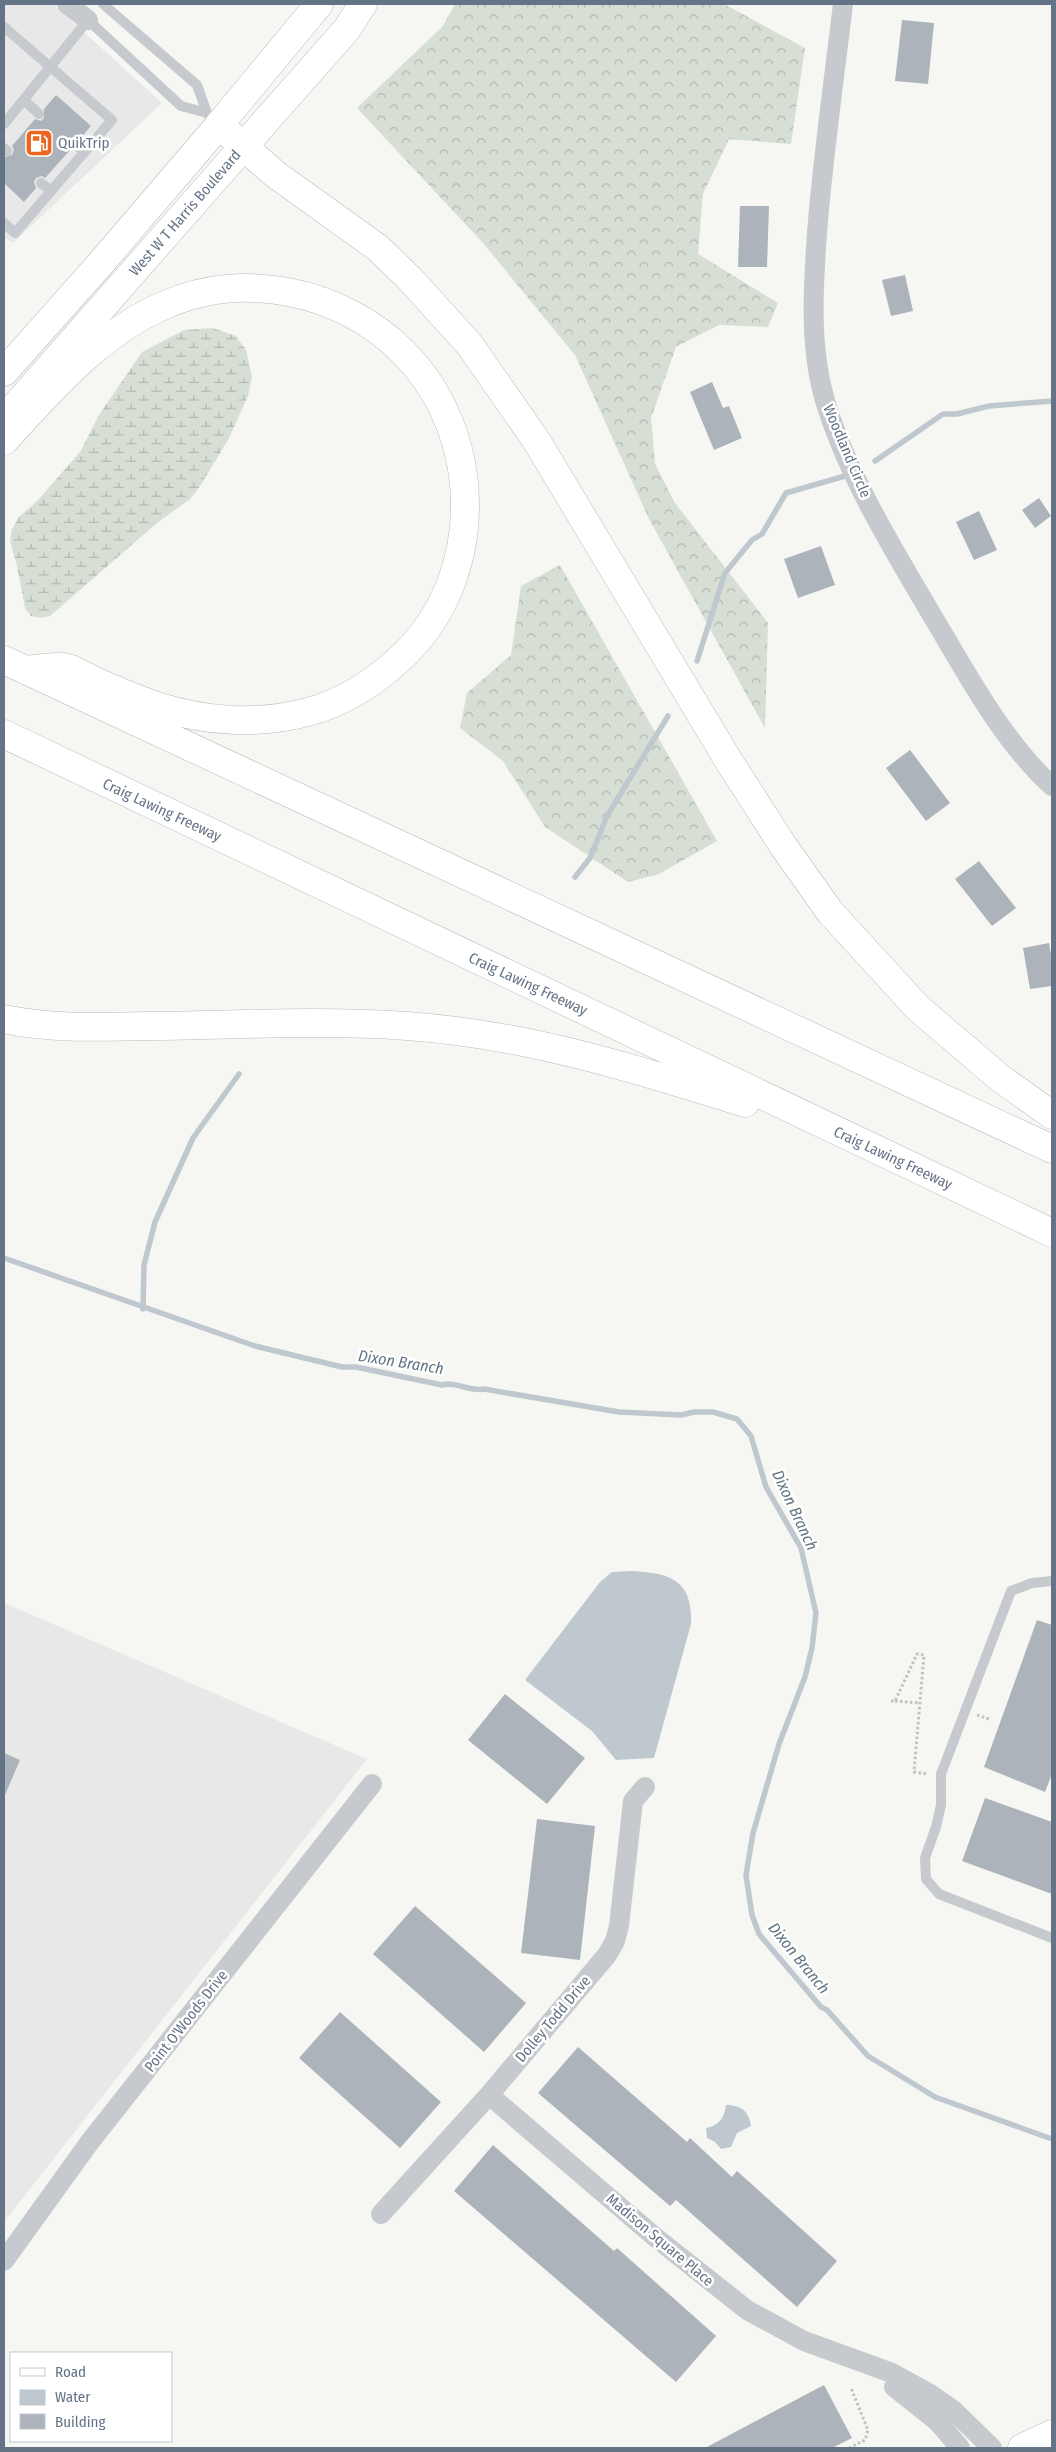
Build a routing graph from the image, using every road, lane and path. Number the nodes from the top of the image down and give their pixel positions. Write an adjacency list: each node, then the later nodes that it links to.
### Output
1 (67, 4): 6 (street)
2 (103, 4): 11 (lane)
3 (319, 4): 11 (main road, West W T Harris Boulevard)
4 (363, 4): 14 (main road, West W T Harris Boulevard)
5 (844, 4): 24 (street, Woodland Circle)
6 (88, 20): 8 (lane); 11 (lane)
7 (4, 27): 8 (lane)
8 (50, 67): 9 (lane); 15 (lane)
9 (24, 100): 10 (lane); 12 (lane)
10 (40, 114)
11 (213, 119): 14 (main road); 19 (main road, West W T Harris Boulevard)
12 (4, 124)
13 (75, 144): 15 (lane)
14 (243, 146): 20 (main road, West W T Harris Boulevard); 26 (main road)
15 (84, 152): 17 (lane)
16 (41, 183): 17 (lane)
17 (51, 191): 18 (lane)
18 (4, 223)
19 (4, 372)
20 (4, 419)
21 (4, 442): 22 (main road)
22 (14, 665): 28 (main road)
23 (4, 734): 27 (main road, Craig Lawing Freeway)
24 (1052, 786)
25 (4, 1019): 27 (main road)
26 (1052, 1115)
27 (842, 1134): 29 (main road, Craig Lawing Freeway)
28 (1052, 1149)
29 (1052, 1233)
30 (1052, 1580): 35 (lane)
31 (920, 1702): 31 (path); 32 (path)
32 (931, 1774)
33 (372, 1784): 38 (street, Point O'Woods Drive)
34 (645, 1787): 36 (street, Dolley Todd Drive)
35 (1052, 1938)
36 (489, 2095): 37 (street, Dolley Todd Drive); 39 (street, Madison Square Place)
37 (381, 2214)
38 (4, 2261)
39 (848, 2358): 43 (street, Madison Square Place); 44 (street, Madison Square Place)
40 (850, 2388): 42 (path)
41 (1052, 2434): 45 (main road)
42 (849, 2448)
43 (960, 2448)
44 (992, 2448)
45 (1022, 2448)

